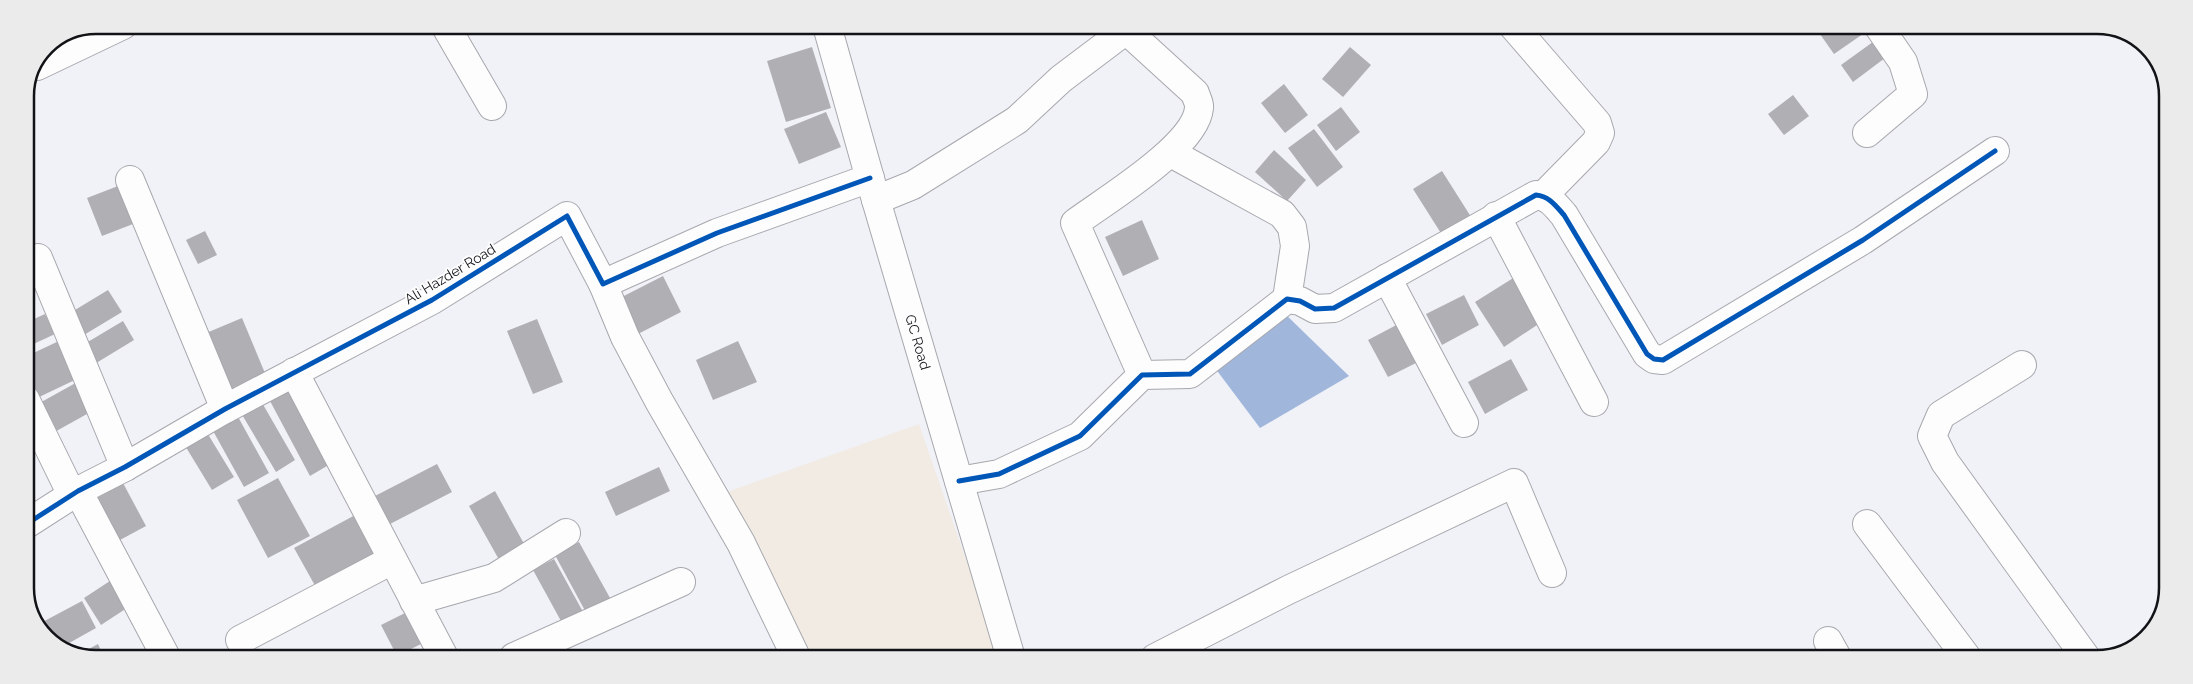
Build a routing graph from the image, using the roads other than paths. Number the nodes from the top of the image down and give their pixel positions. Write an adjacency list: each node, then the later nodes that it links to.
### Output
1 (104, 34): 8 (street)
2 (450, 34): 9 (street)
3 (829, 34): 14 (street, GC Road)
4 (1121, 34): 14 (street)
5 (1130, 34): 12 (street)
6 (1520, 34): 15 (street)
7 (1884, 34): 10 (street)
8 (43, 63)
9 (492, 106)
10 (1867, 132)
11 (1995, 151): 15 (street)
12 (1171, 153): 20 (street); 23 (street)
13 (130, 180): 25 (street)
14 (873, 189): 19 (street); 29 (street, GC Road)
15 (1543, 196): 16 (street)
16 (1496, 216): 18 (street); 24 (street)
17 (38, 258): 28 (street)
18 (1387, 278): 20 (street); 27 (street)
19 (603, 284): 22 (street, Ali Hazder Road); 42 (street)
20 (1287, 299): 23 (street)
21 (2022, 365): 46 (street)
22 (294, 372): 25 (street, Ali Hazder Road); 34 (street)
23 (1142, 375): 29 (street)
24 (1594, 402)
25 (226, 409): 28 (street, Ali Hazder Road)
26 (34, 416): 30 (street)
27 (1464, 423)
28 (125, 467): 30 (street, Ali Hazder Road)
29 (959, 481): 43 (street, GC Road)
30 (75, 493): 31 (street, Ali Hazder Road); 39 (street)
31 (34, 519)
32 (1867, 524): 45 (street)
33 (566, 533): 37 (street)
34 (392, 560): 37 (street); 38 (street)
35 (1552, 573): 44 (street)
36 (681, 582): 41 (street)
37 (414, 601): 40 (street)
38 (240, 640)
39 (162, 650)
40 (440, 650)
41 (530, 650)
42 (793, 650)
43 (1009, 650)
44 (1171, 650)
45 (1961, 650)
46 (2081, 650)

